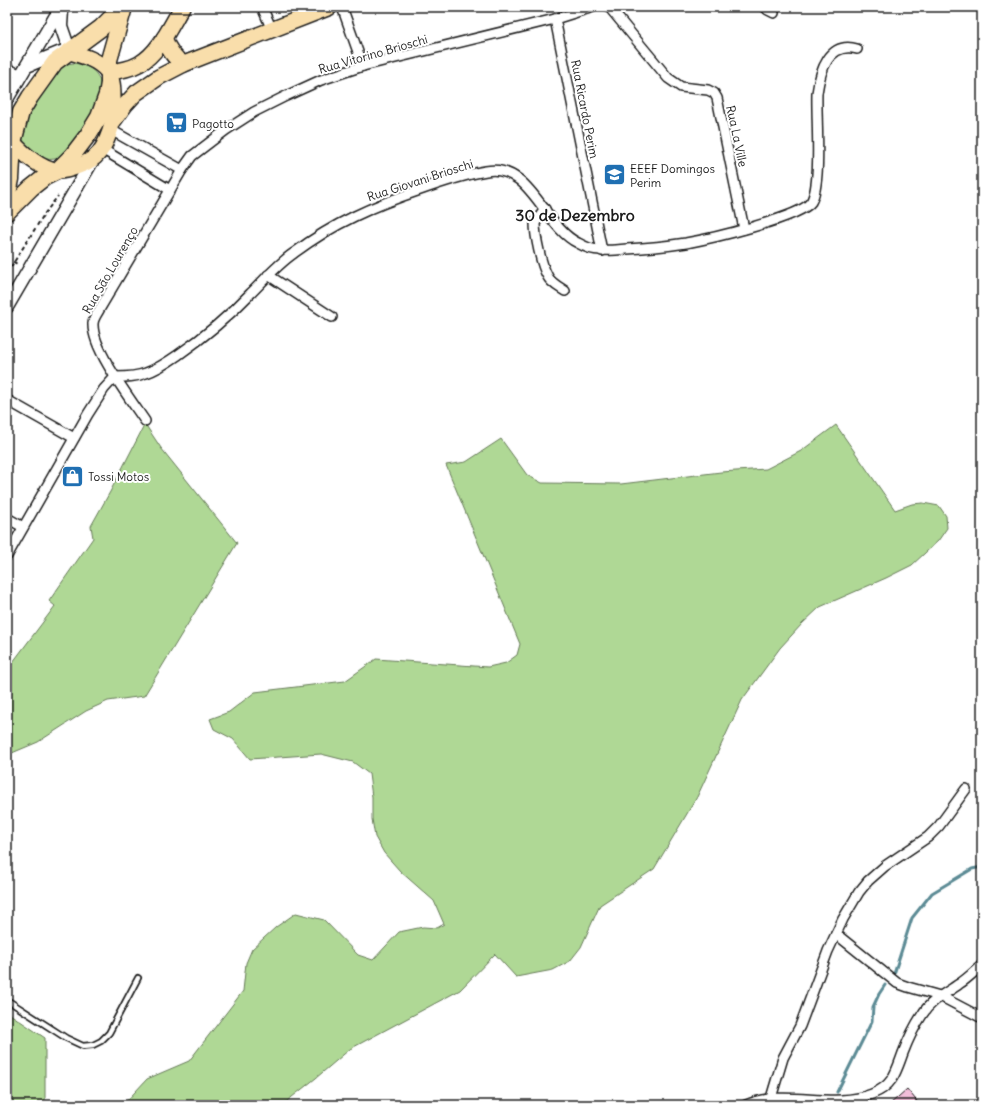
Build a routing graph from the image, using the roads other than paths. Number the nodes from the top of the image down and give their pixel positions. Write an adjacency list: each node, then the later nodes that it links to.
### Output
1 (62, 7): 15 (street); 19 (street)
2 (123, 7): 15 (highway); 20 (highway)
3 (182, 7): 13 (main road)
4 (262, 7): 12 (street)
5 (330, 7): 12 (main road)
6 (342, 7): 17 (street)
7 (593, 7): 11 (street, Rua Vitorino Brioschi)
8 (609, 7): 31 (street, Rua La Ville)
9 (765, 7): 10 (street)
10 (774, 13)
11 (555, 19): 17 (street, Rua Vitorino Brioschi); 32 (street, Rua Ricardo Perim)
12 (272, 30): 16 (main road)
13 (164, 38): 16 (main road); 20 (main road)
14 (856, 49): 31 (street, Rua Giovani Brioschi)
15 (70, 52): 19 (street); 20 (main road); 23 (highway)
16 (184, 64): 22 (main road)
17 (364, 66): 25 (street, Rua Vitorino Brioschi)
18 (7, 68): 19 (street)
19 (24, 70): 21 (street)
20 (112, 75): 22 (main road); 26 (highway)
21 (7, 99)
22 (112, 127): 24 (main road); 25 (street)
23 (10, 136): 26 (main road); 28 (highway)
24 (98, 153): 26 (main road); 27 (street); 35 (street)
25 (182, 170): 27 (street, Rua Vitorino Brioschi)
26 (57, 171): 30 (highway)
27 (170, 190): 37 (street, Rua São Lourenço)
28 (7, 198)
29 (545, 209): 32 (street, Rua Giovani Brioschi); 33 (street, Rua Giovani Brioschi); 34 (street)
30 (7, 212)
31 (744, 229): 32 (street, Rua Giovani Brioschi)
32 (602, 251)
33 (268, 276): 36 (street); 37 (street, Rua Giovani Brioschi)
34 (565, 291)
35 (7, 307)
36 (332, 317)
37 (115, 377): 39 (street, Rua São Lourenço); 40 (street)
38 (7, 400): 40 (street)
39 (146, 421)
40 (74, 438): 42 (street)
41 (7, 518): 42 (street)
42 (23, 527): 43 (street)
43 (7, 556)
44 (966, 789): 45 (street)
45 (836, 934): 48 (street); 51 (street)
46 (982, 965): 48 (street)
47 (138, 978): 49 (lane)
48 (940, 996): 50 (street); 51 (street)
49 (7, 1000)
50 (982, 1018)
51 (771, 1098): 52 (street)
52 (746, 1105)

